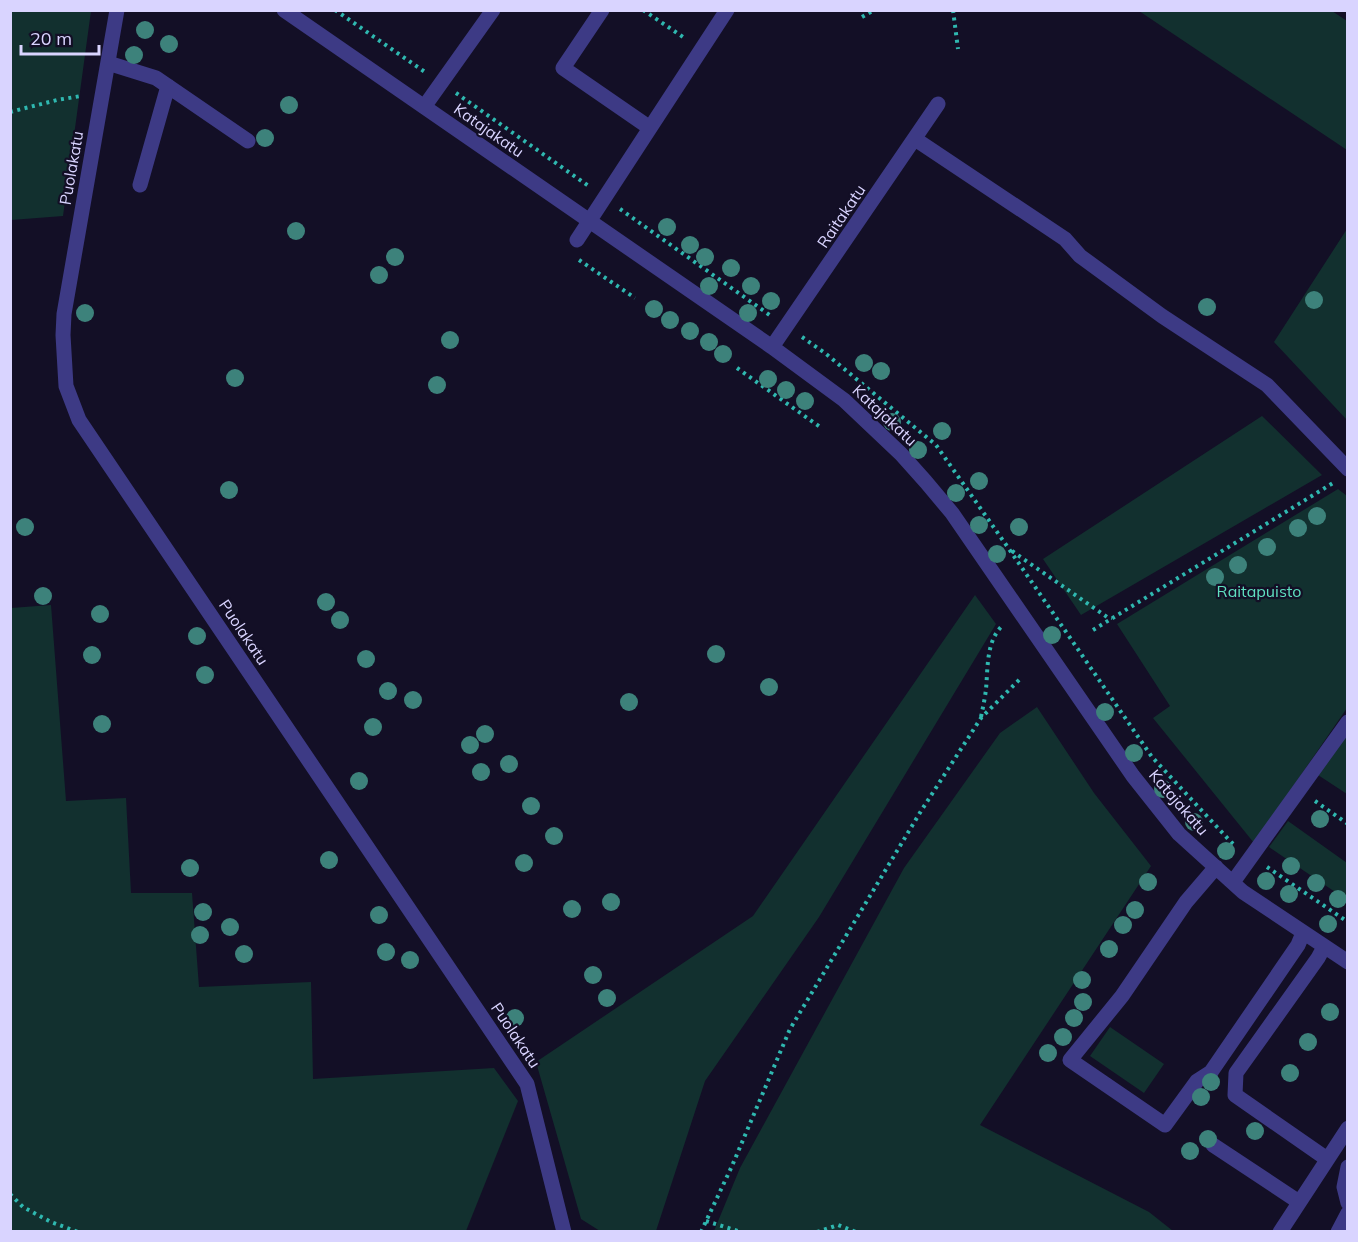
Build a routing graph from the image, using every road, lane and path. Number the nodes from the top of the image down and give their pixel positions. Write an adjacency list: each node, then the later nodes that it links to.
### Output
1 (117, 10): 12 (street, Puolakatu)
2 (284, 10): 16 (street, Katajakatu)
3 (493, 10): 16 (street)
4 (602, 10): 18 (street)
5 (643, 10): 10 (path)
6 (727, 10): 10 (street)
7 (874, 10): 9 (path)
8 (953, 10): 11 (path)
9 (862, 17)
10 (702, 49): 18 (street)
11 (958, 49)
12 (108, 63): 13 (street); 14 (street, Puolakatu)
13 (168, 86): 20 (street); 21 (street)
14 (103, 93): 17 (path); 54 (street, Puolakatu)
15 (938, 104): 19 (street, Raitakatu)
16 (424, 108): 22 (street, Katajakatu)
17 (10, 112)
18 (650, 128): 22 (street)
19 (915, 139): 26 (street, Raitakatu); 29 (street)
20 (248, 141)
21 (141, 186)
22 (589, 221): 23 (street); 26 (street, Katajakatu)
23 (577, 240)
24 (570, 254): 25 (path)
25 (635, 298)
26 (772, 347): 39 (street, Katajakatu)
27 (737, 368): 28 (path)
28 (820, 427)
29 (1343, 475): 31 (path)
30 (1009, 549): 31 (path)
31 (1112, 618): 33 (path)
32 (1002, 626): 35 (path)
33 (1093, 630)
34 (1020, 680): 35 (path)
35 (981, 718): 52 (path)
36 (1347, 722): 37 (street)
37 (1298, 792): 38 (path); 40 (street)
38 (1347, 824)
39 (1216, 867): 40 (street, Katajakatu); 41 (street)
40 (1233, 882): 41 (street, Katajakatu)
41 (1304, 933): 42 (street, Katajakatu)
42 (1324, 947): 43 (street, Katajakatu); 46 (street)
43 (1347, 963)
44 (1347, 1128): 46 (street)
45 (1214, 1145): 49 (street)
46 (1327, 1159): 49 (street)
47 (1347, 1167): 50 (street)
48 (10, 1194): 53 (path)
49 (1299, 1202): 59 (street)
50 (1347, 1203)
51 (1347, 1213): 60 (street)
52 (706, 1221): 55 (path); 56 (path)
53 (78, 1232)
54 (564, 1232)
55 (701, 1232)
56 (741, 1232)
57 (817, 1232): 58 (path)
58 (856, 1232)
59 (1280, 1232)
60 (1338, 1232)

